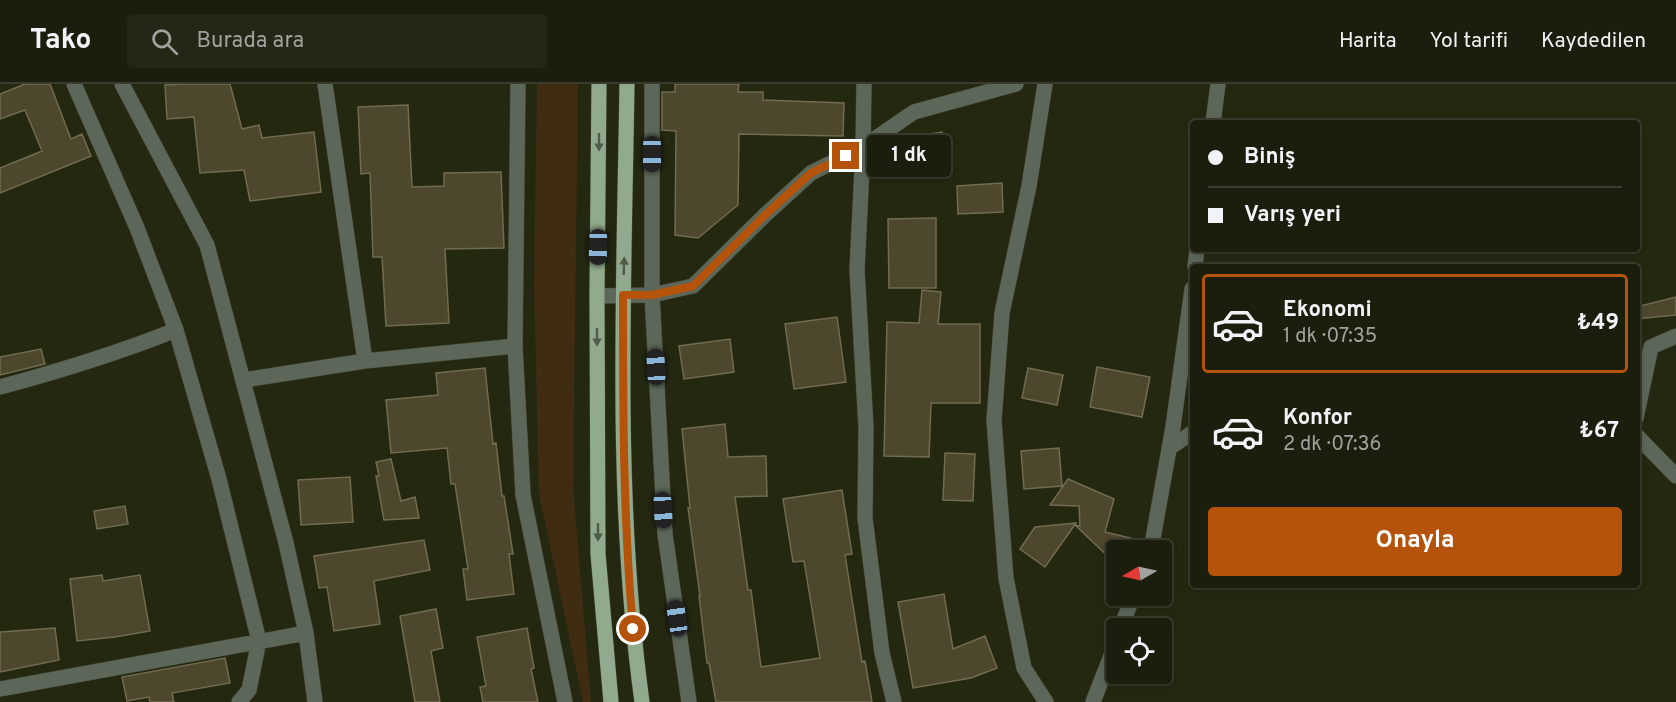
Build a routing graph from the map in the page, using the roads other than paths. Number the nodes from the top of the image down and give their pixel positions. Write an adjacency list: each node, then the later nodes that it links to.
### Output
1 (74, 84): 17 (street)
2 (122, 84): 23 (street)
3 (325, 84): 22 (street)
4 (518, 84): 20 (street)
5 (599, 84): 16 (main road, one-way to 16)
6 (627, 84): 14 (main road, one-way to 6)
7 (652, 84): 15 (street)
8 (864, 84): 13 (street)
9 (1016, 84): 13 (street)
10 (1045, 84): 42 (street)
11 (1218, 84): 12 (street)
12 (1213, 120)
13 (863, 147): 15 (street); 41 (street)
14 (623, 295): 15 (street); 16 (street); 39 (main road)
15 (652, 295): 40 (street)
16 (597, 296): 38 (main road, one-way to 38)
17 (176, 330): 25 (street); 32 (street)
18 (1190, 333): 28 (street)
19 (1676, 336): 21 (street)
20 (515, 346): 22 (street); 37 (street)
21 (1644, 349): 24 (street)
22 (365, 361): 23 (street)
23 (244, 380): 31 (street)
24 (1640, 384)
25 (0, 387)
26 (1190, 434): 28 (street)
27 (1640, 439): 29 (street)
28 (1169, 448): 30 (street)
29 (1676, 476)
30 (1152, 540)
31 (306, 633): 32 (street); 36 (street)
32 (260, 641): 34 (street); 35 (street)
33 (1106, 669): 43 (street)
34 (0, 689)
35 (240, 702)
36 (315, 702)
37 (565, 702)
38 (611, 702)
39 (642, 702)
40 (689, 702)
41 (894, 702)
42 (1046, 702)
43 (1093, 702)

